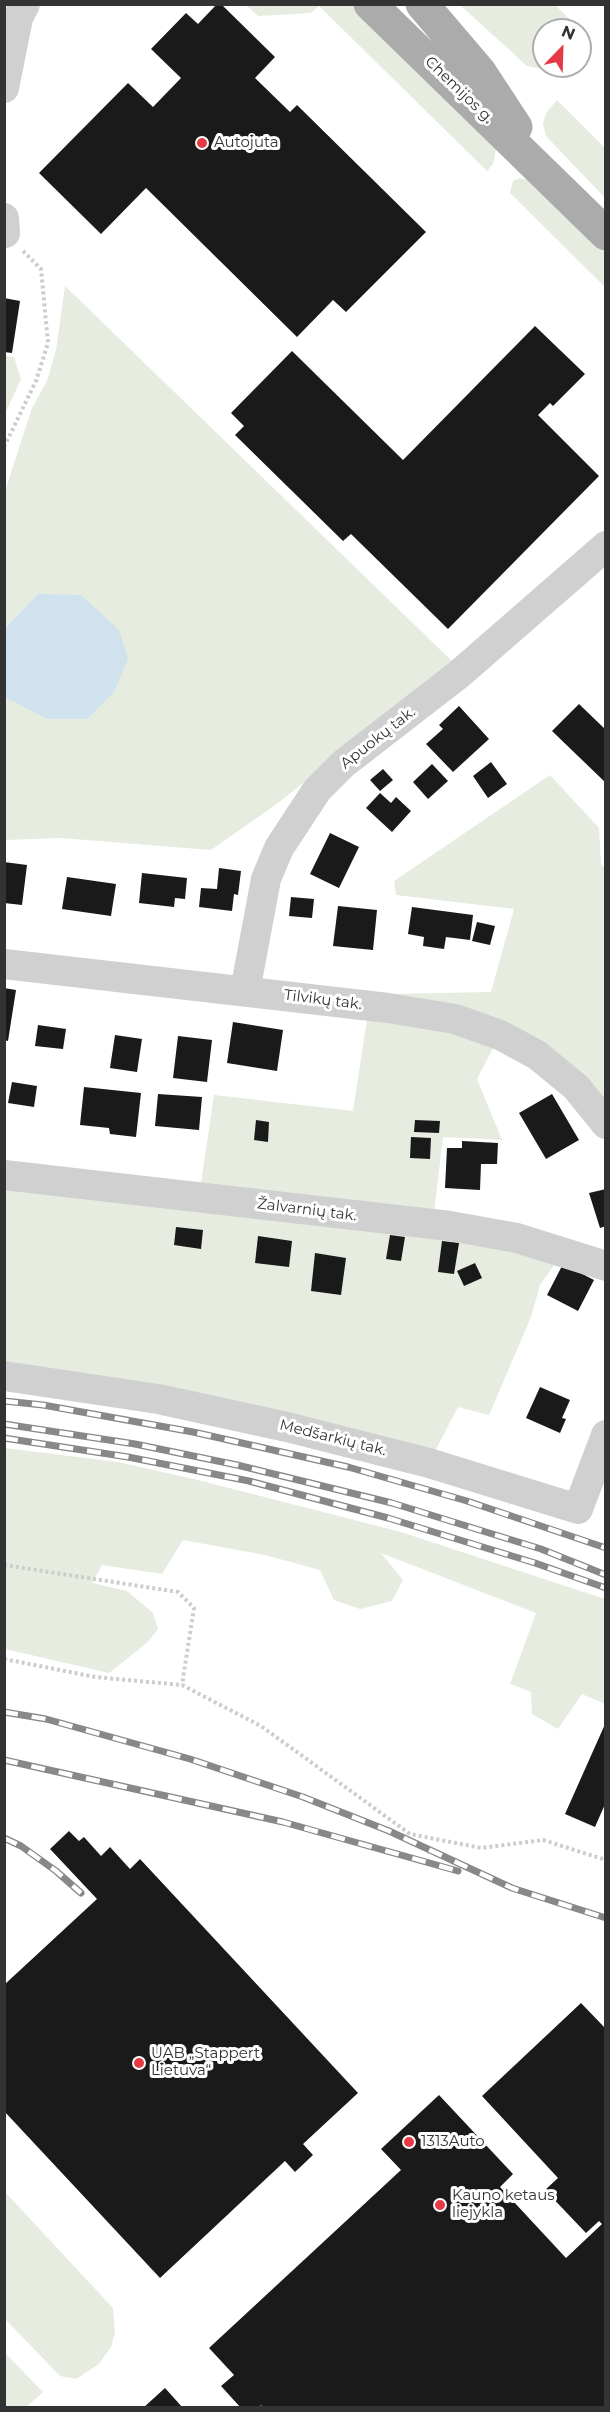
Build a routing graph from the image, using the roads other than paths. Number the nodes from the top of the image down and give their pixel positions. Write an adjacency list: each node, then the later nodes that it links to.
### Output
1 (26, 4): 4 (street)
2 (370, 4): 5 (main road, Chemijos g.)
3 (422, 4): 5 (main road, Chemijos g.)
4 (4, 88)
5 (548, 176): 6 (main road, Chemijos g.)
6 (606, 234)
7 (606, 546): 9 (street, Apuokų tak.)
8 (4, 964): 9 (street, Tilvikų tak.)
9 (245, 991): 10 (street, Tilvikų tak.)
10 (606, 1124)
11 (4, 1175): 12 (street, Žalvarnių tak.)
12 (606, 1266)
13 (4, 1376): 14 (street, Medšarkių tak.)
14 (606, 1435)

